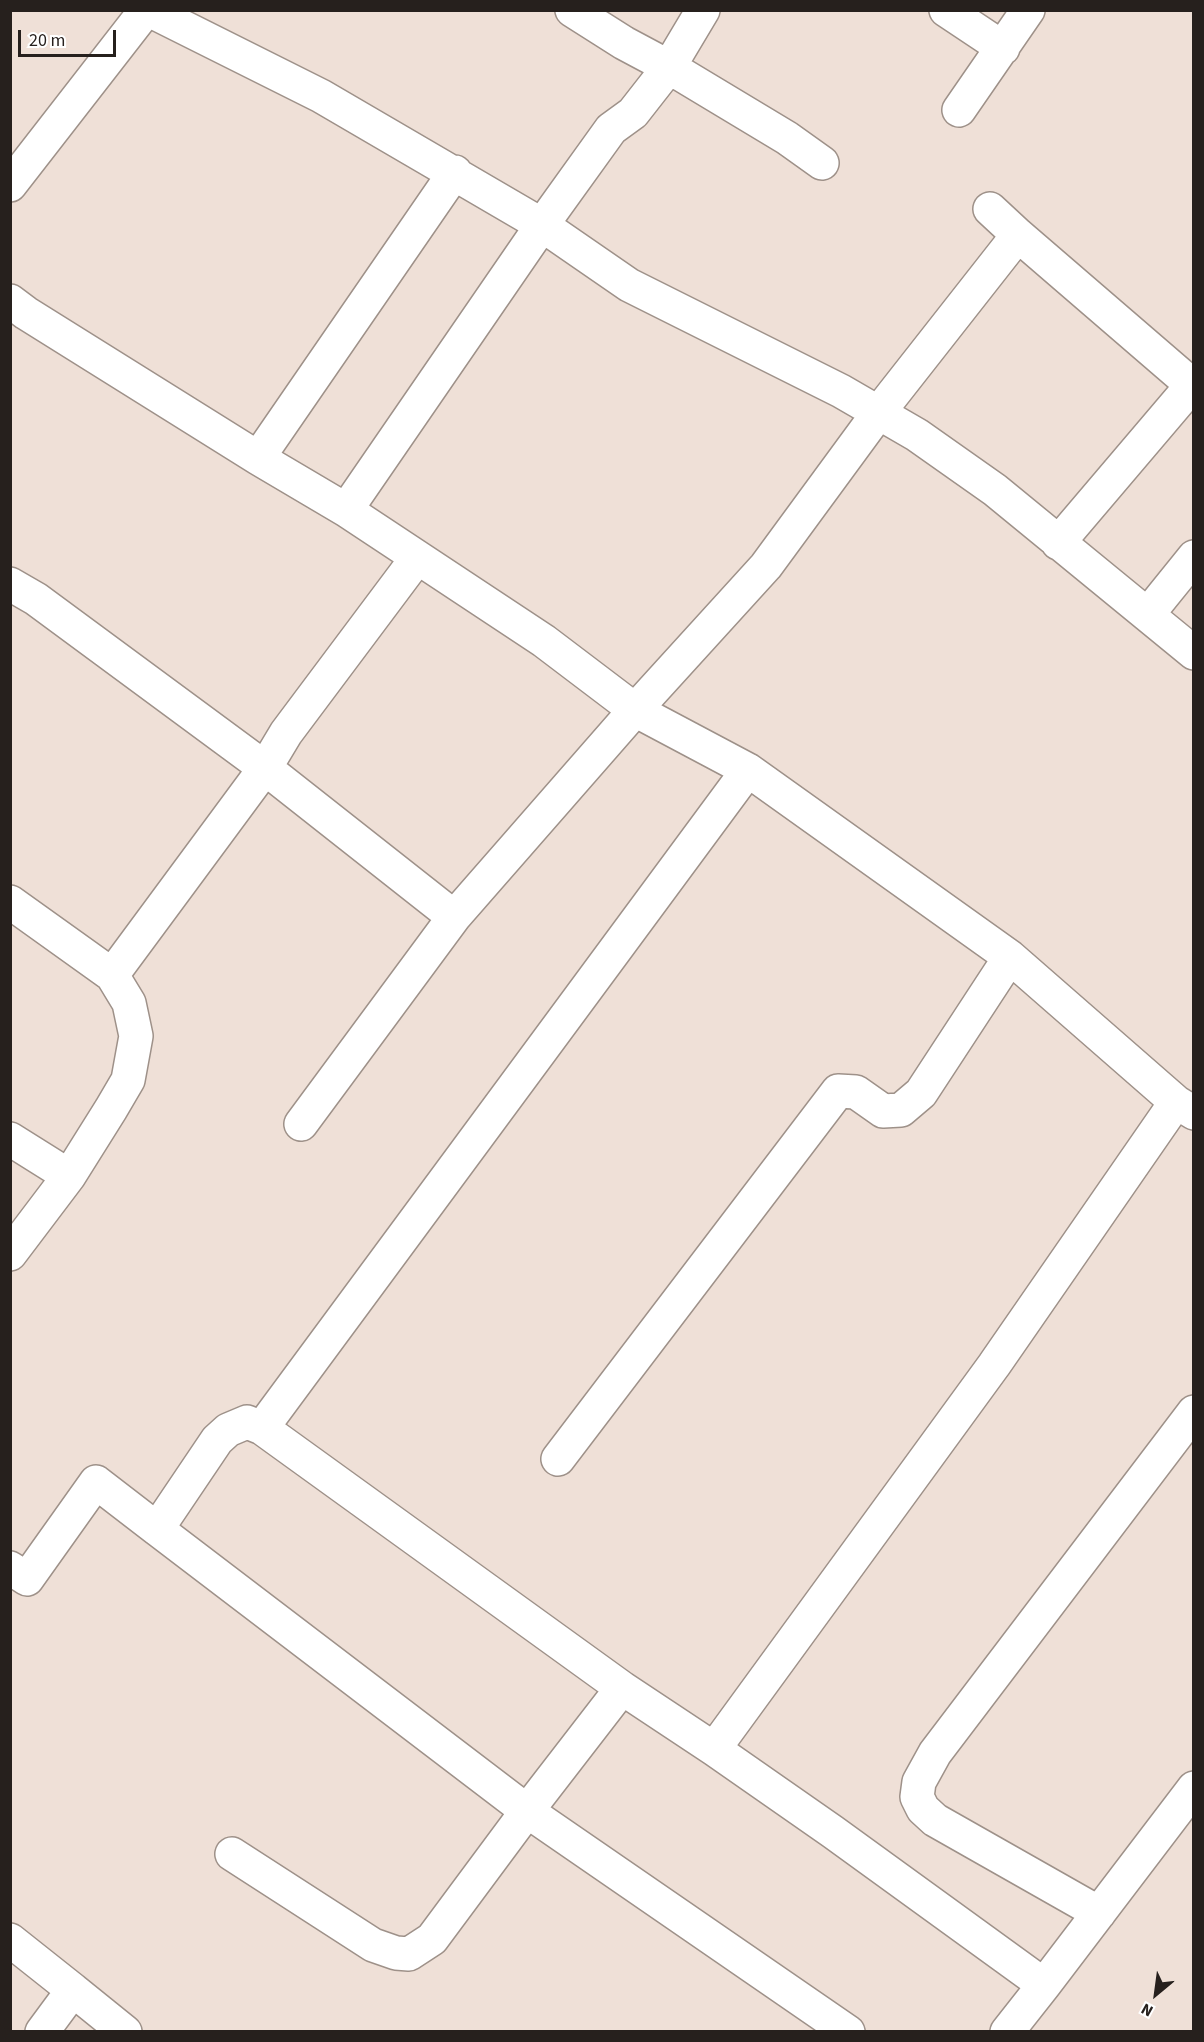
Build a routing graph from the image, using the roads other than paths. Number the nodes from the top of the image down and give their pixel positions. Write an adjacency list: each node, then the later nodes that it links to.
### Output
1 (147, 10): 10 (street); 11 (street)
2 (572, 10): 7 (street)
3 (703, 10): 7 (street)
4 (946, 10): 6 (street)
5 (1028, 10): 6 (street)
6 (1003, 48): 8 (street)
7 (669, 66): 9 (street); 13 (street)
8 (959, 110)
9 (822, 163)
10 (455, 172): 13 (street); 18 (street)
11 (10, 185)
12 (990, 209): 14 (street)
13 (542, 225): 17 (street); 19 (street)
14 (1018, 235): 16 (street); 17 (street)
15 (16, 310): 18 (street)
16 (1193, 384): 20 (street)
17 (879, 412): 20 (street); 26 (street)
18 (258, 458): 19 (street)
19 (346, 510): 22 (street)
20 (1058, 543): 24 (street)
21 (1194, 557): 24 (street)
22 (417, 558): 26 (street); 27 (street)
23 (10, 584): 27 (street)
24 (1148, 614): 25 (street)
25 (1194, 653)
26 (635, 710): 28 (street); 30 (street)
27 (265, 768): 30 (street); 32 (street)
28 (748, 770): 31 (street); 39 (street)
29 (10, 902): 32 (street)
30 (454, 917): 34 (street)
31 (1010, 957): 33 (street); 40 (street)
32 (112, 975): 36 (street)
33 (1185, 1108): 44 (street)
34 (301, 1124)
35 (10, 1138): 36 (street)
36 (69, 1176): 37 (street)
37 (10, 1254)
38 (1194, 1412): 48 (street)
39 (261, 1428): 41 (street); 43 (street)
40 (558, 1459)
41 (157, 1529): 42 (street); 46 (street)
42 (10, 1568)
43 (622, 1688): 44 (street); 46 (street)
44 (714, 1749): 50 (street)
45 (1194, 1788): 48 (street)
46 (527, 1811): 47 (street); 54 (street)
47 (232, 1854)
48 (1099, 1913): 50 (street)
49 (10, 1940): 51 (street)
50 (1044, 1985): 55 (street)
51 (73, 1990): 52 (street); 53 (street)
52 (42, 2031)
53 (124, 2031)
54 (848, 2031)
55 (1007, 2031)

